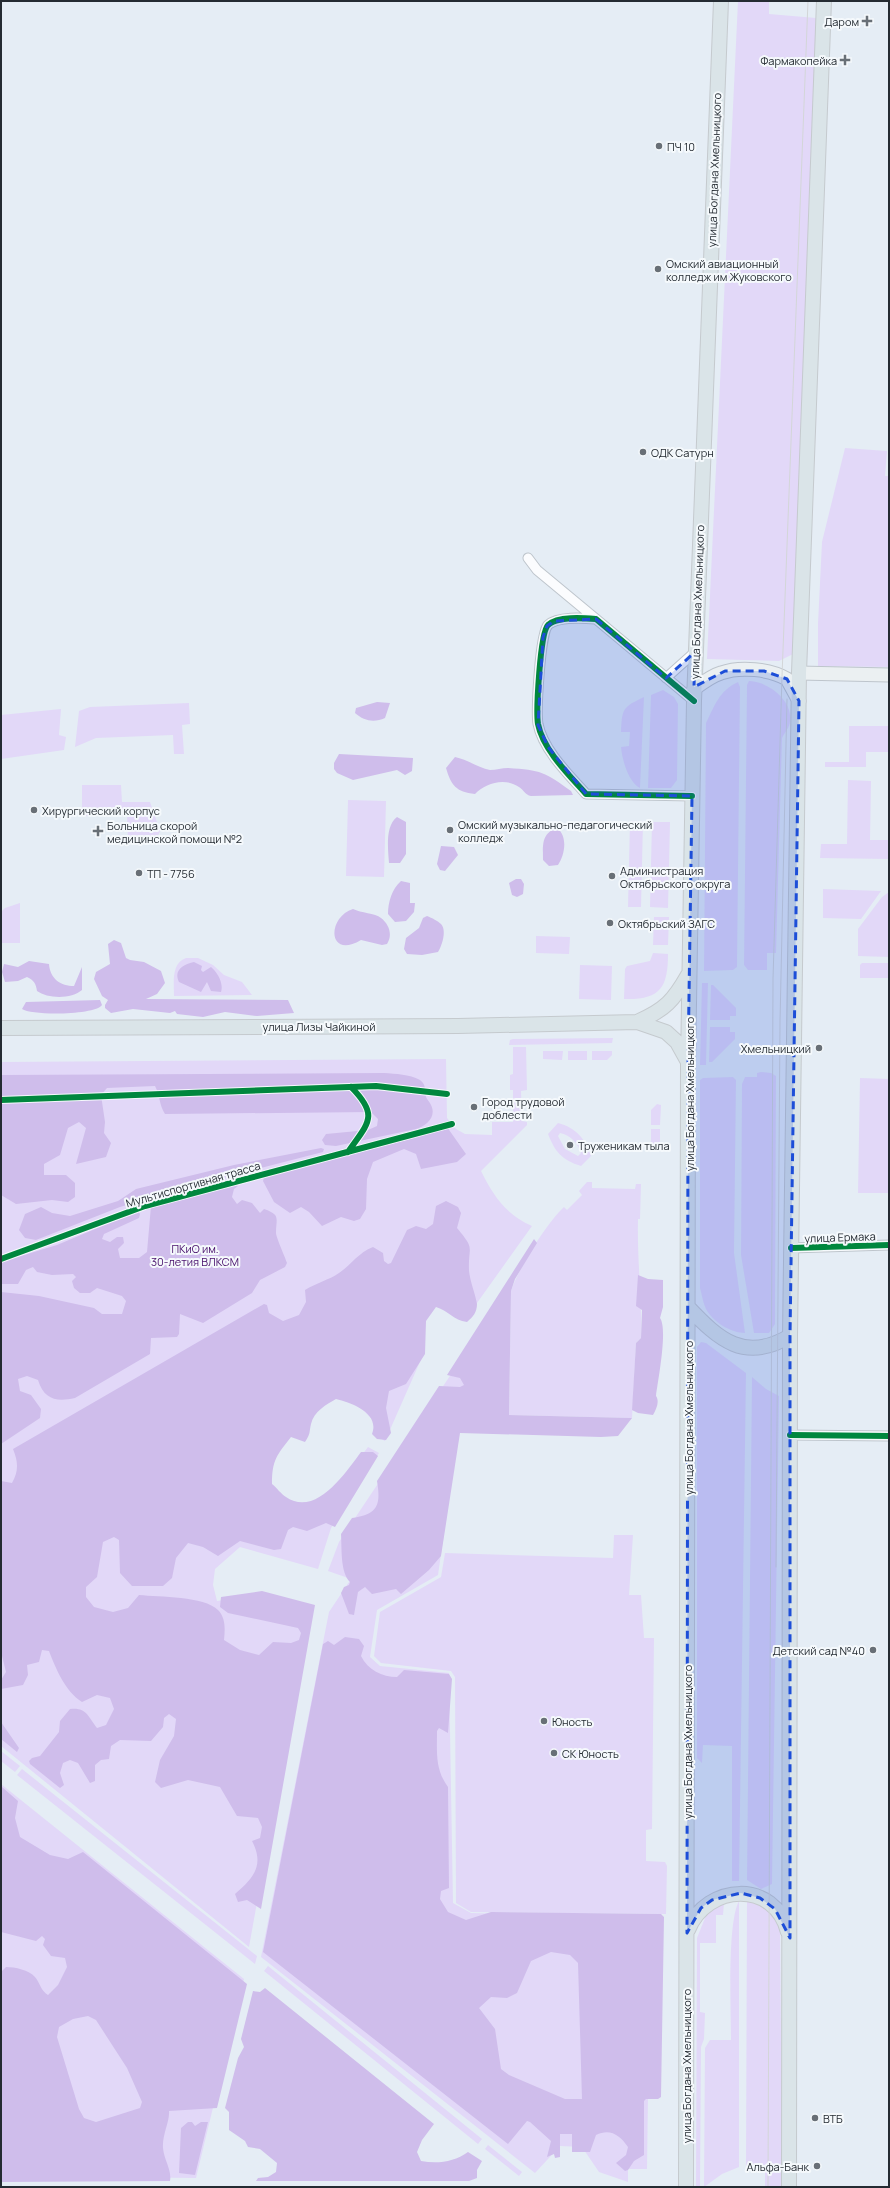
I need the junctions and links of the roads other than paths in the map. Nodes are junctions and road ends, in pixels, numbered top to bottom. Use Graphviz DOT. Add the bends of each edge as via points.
graph roads {
  1 [pos="721,1"];
  2 [pos="824,1"];
  3 [pos="528,558"];
  4 [pos="596,619"];
  5 [pos="695,652"];
  6 [pos="799,673"];
  7 [pos="889,675"];
  8 [pos="666,678"];
  9 [pos="694,695"];
  10 [pos="799,701"];
  11 [pos="692,796"];
  12 [pos="690,973"];
  13 [pos="637,1022"];
  14 [pos="1,1028"];
  15 [pos="688,1064"];
  16 [pos="889,1245"];
  17 [pos="792,1248"];
  18 [pos="688,1307"];
  19 [pos="790,1336"];
  20 [pos="790,1435"];
  21 [pos="889,1436"];
  22 [pos="687,1933"];
  23 [pos="790,1938"];
  24 [pos="686,2187"];
  25 [pos="789,2187"];
  1 -- 5 [label="main road, улица Богдана Хмельницкого"];
  2 -- 6 [label="main road"];
  3 -- 4 [label="street" via="537,570"];
  4 -- 8 [label="street"];
  4 -- 11 [label="street" via="554,621 547,626 543,637 538,725 548,747 561,767 586,794"];
  5 -- 8 [label="street"];
  5 -- 9 [label="main road, улица Богдана Хмельницкого"];
  6 -- 7 [label="main road"];
  6 -- 10 [label="main road"];
  8 -- 9 [label="street"];
  9 -- 10 [label="main road" via="720,673 736,670 764,671 787,679"];
  9 -- 11 [label="main road, улица Богдана Хмельницкого"];
  10 -- 17 [label="main road"];
  11 -- 12 [label="main road, улица Богдана Хмельницкого"];
  12 -- 13 [label="main road" via="670,1003"];
  12 -- 15 [label="main road, улица Богдана Хмельницкого"];
  13 -- 14 [label="main road, улица Лизы Чайкиной" via="458,1026"];
  13 -- 15 [label="main road" via="661,1029 672,1037 682,1048"];
  15 -- 18 [label="main road, улица Богдана Хмельницкого"];
  16 -- 17 [label="street, улица Ермака"];
  17 -- 19 [label="main road"];
  18 -- 19 [label="main road" via="712,1332 732,1345 759,1348 777,1344"];
  18 -- 22 [label="main road, улица Богдана Хмельницкого"];
  19 -- 20 [label="main road"];
  20 -- 21 [label="street"];
  20 -- 23 [label="main road"];
  22 -- 23 [label="main road" via="697,1914 712,1900 726,1895 741,1894 760,1898 775,1908 787,1927"];
  22 -- 24 [label="main road, улица Богдана Хмельницкого"];
  23 -- 25 [label="main road"];
}
